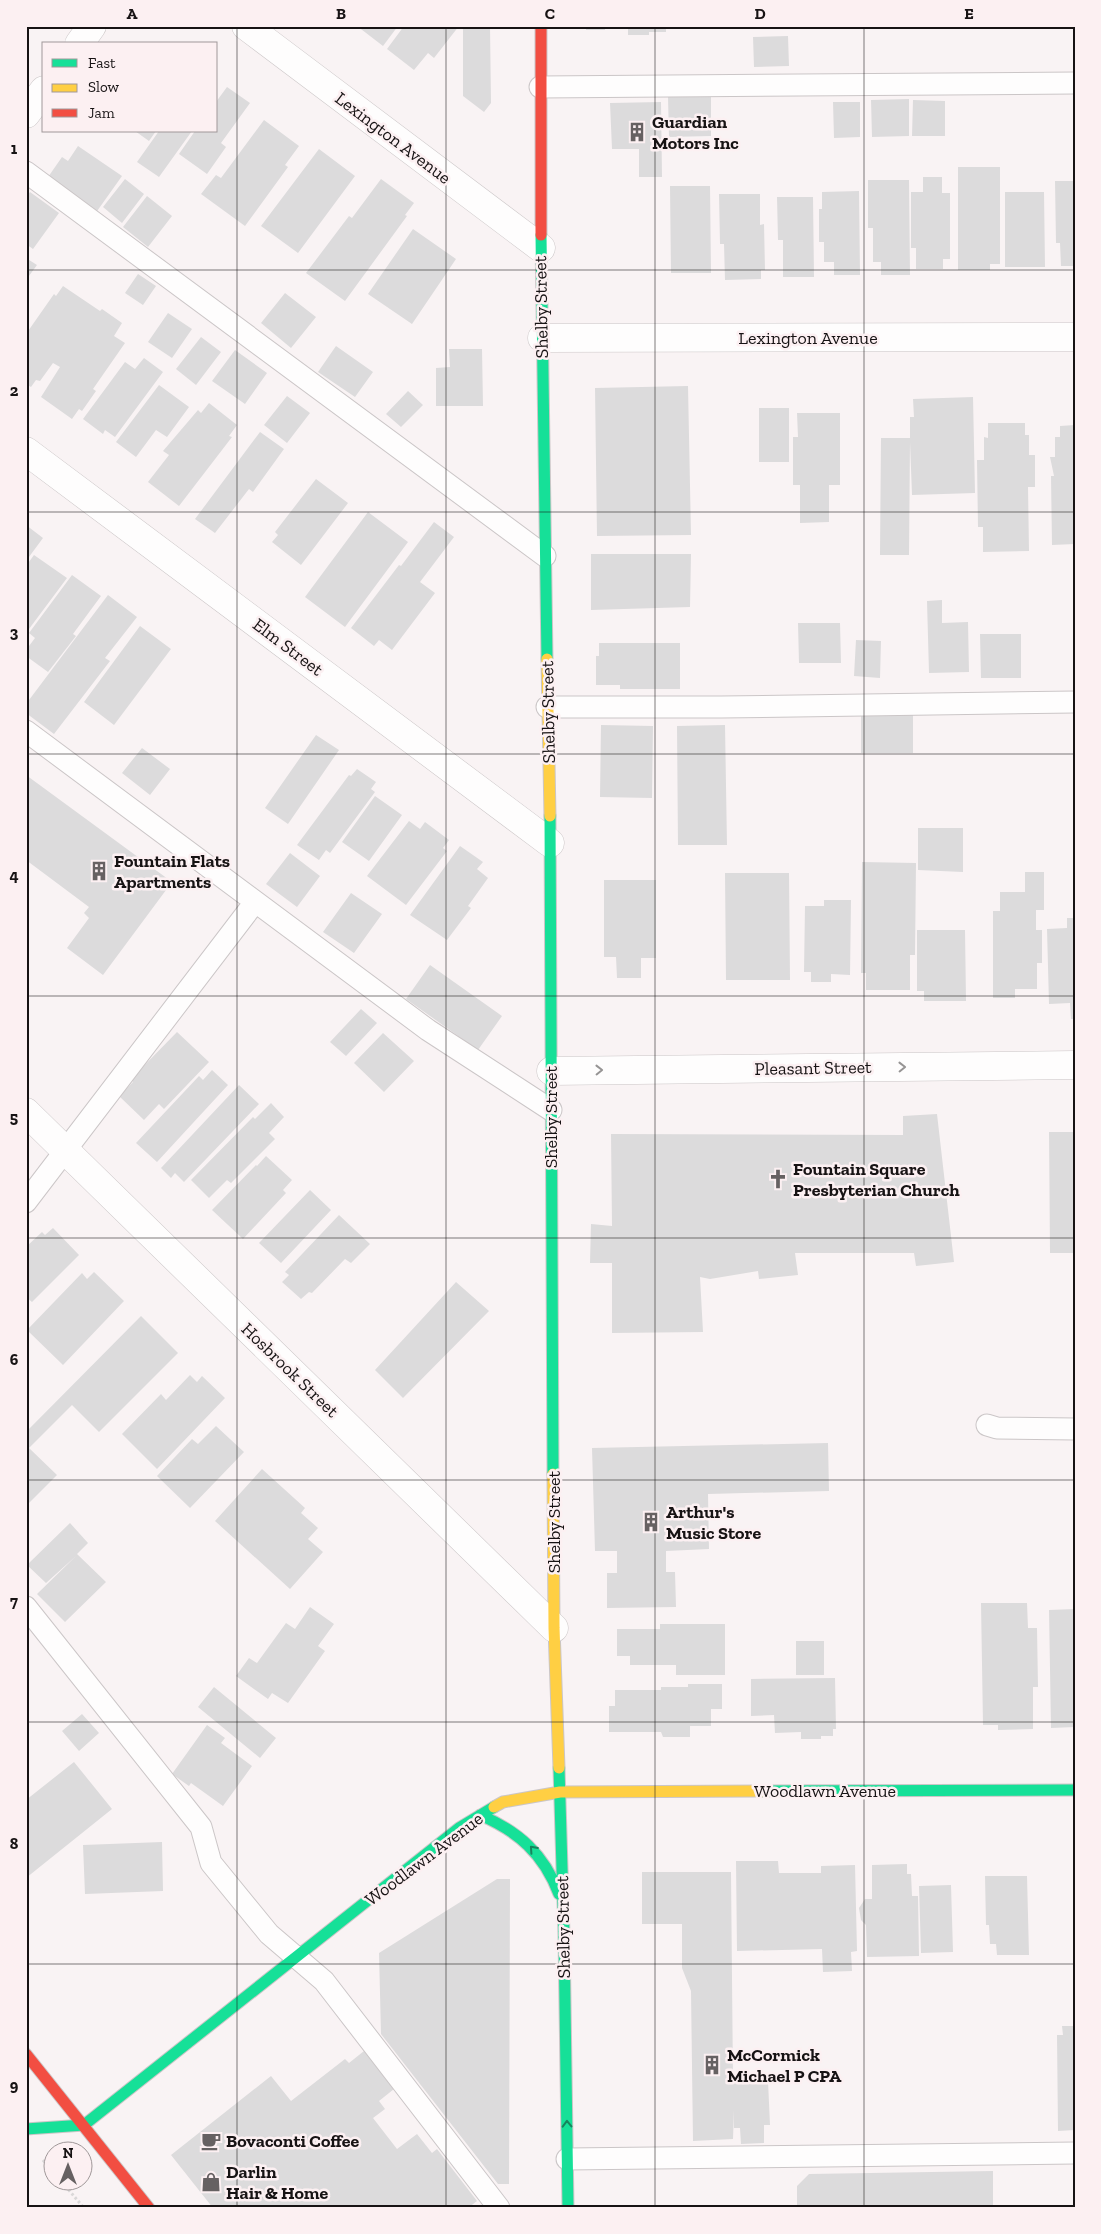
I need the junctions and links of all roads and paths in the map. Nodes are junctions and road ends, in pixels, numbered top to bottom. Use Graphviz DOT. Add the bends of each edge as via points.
graph roads {
  1 [pos="92,26"];
  2 [pos="246,26"];
  3 [pos="540,26"];
  4 [pos="80,42"];
  5 [pos="1075,83"];
  6 [pos="540,88"];
  7 [pos="42,93"];
  8 [pos="26,114"];
  9 [pos="26,172"];
  10 [pos="541,248"];
  11 [pos="1075,337"];
  12 [pos="542,338"];
  13 [pos="26,451"];
  14 [pos="545,556"];
  15 [pos="1075,702"];
  16 [pos="548,707"];
  17 [pos="26,731"];
  18 [pos="550,843"];
  19 [pos="255,902"];
  20 [pos="1075,1065"];
  21 [pos="551,1071"];
  22 [pos="551,1110"];
  23 [pos="26,1112"];
  24 [pos="65,1150"];
  25 [pos="26,1202"];
  26 [pos="987,1425"];
  27 [pos="1075,1429"];
  28 [pos="26,1607"];
  29 [pos="554,1628"];
  30 [pos="1075,1790"];
  31 [pos="560,1792"];
  32 [pos="480,1815"];
  33 [pos="563,1908"];
  34 [pos="296,1957"];
  35 [pos="26,2054"];
  36 [pos="84,2125"];
  37 [pos="26,2129"];
  38 [pos="1075,2153"];
  39 [pos="568,2159"];
  40 [pos="70,2192"];
  41 [pos="84,2208"];
  42 [pos="150,2208"];
  43 [pos="498,2208"];
  44 [pos="568,2208"];
  1 -- 4 [label="street"];
  2 -- 10 [label="street, Lexington Avenue"];
  3 -- 6 [label="main road, Shelby Street"];
  5 -- 6 [label="lane"];
  6 -- 10 [label="main road, Shelby Street"];
  7 -- 8 [label="street"];
  9 -- 14 [label="lane"];
  10 -- 12 [label="main road, Shelby Street"];
  11 -- 12 [label="street, Lexington Avenue"];
  12 -- 14 [label="main road, Shelby Street"];
  13 -- 18 [label="street, Elm Street"];
  14 -- 16 [label="main road, Shelby Street"];
  15 -- 16 [label="lane"];
  16 -- 18 [label="main road, Shelby Street"];
  17 -- 19 [label="lane"];
  18 -- 21 [label="main road, Shelby Street"];
  19 -- 22 [label="lane" via="428,1030"];
  19 -- 24 [label="lane"];
  21 -- 20 [label="street, Pleasant Street, one-way"];
  21 -- 22 [label="main road, Shelby Street"];
  22 -- 29 [label="main road, Shelby Street"];
  23 -- 24 [label="street, Hosbrook Street"];
  24 -- 25 [label="lane"];
  24 -- 29 [label="street, Hosbrook Street"];
  26 -- 27 [label="lane" via="997,1428"];
  28 -- 34 [label="lane" via="201,1827 211,1864 269,1934"];
  29 -- 31 [label="main road, Shelby Street"];
  30 -- 31 [label="main road, Woodlawn Avenue"];
  31 -- 32 [label="main road, Woodlawn Avenue" via="504,1802"];
  31 -- 33 [label="main road, Shelby Street"];
  33 -- 32 [label="main road, one-way" via="555,1880 538,1853 500,1822"];
  32 -- 34 [label="main road, Woodlawn Avenue" via="459,1828"];
  39 -- 33 [label="main road, Shelby Street, one-way"];
  34 -- 36 [label="main road, Woodlawn Avenue"];
  34 -- 43 [label="lane" via="324,1981"];
  35 -- 36 [label="main road"];
  36 -- 37 [label="main road"];
  36 -- 42 [label="main road"];
  38 -- 39 [label="lane"];
  39 -- 44 [label="main road, Shelby Street"];
  40 -- 41 [label="path"];
}
